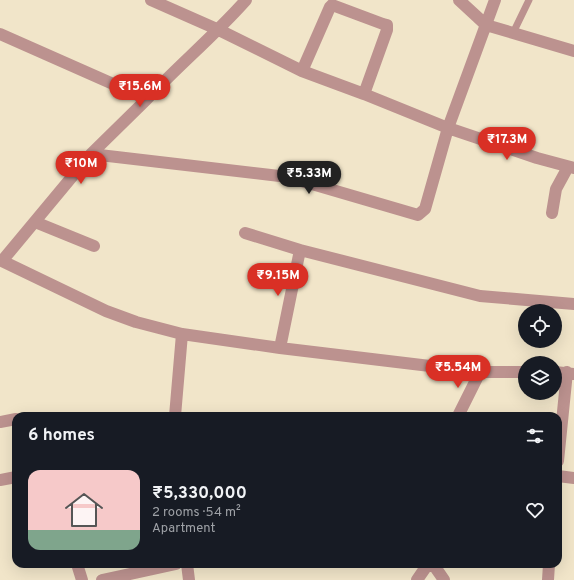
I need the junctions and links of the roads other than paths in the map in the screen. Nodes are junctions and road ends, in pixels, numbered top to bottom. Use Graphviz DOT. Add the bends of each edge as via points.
graph roads {
  1 [pos="151,0"];
  2 [pos="246,0"];
  3 [pos="459,0"];
  4 [pos="495,0"];
  5 [pos="529,0"];
  6 [pos="486,25"];
  7 [pos="219,30"];
  8 [pos="513,33"];
  9 [pos="0,34"];
  10 [pos="574,51"];
  11 [pos="302,71"];
  12 [pos="364,94"];
  13 [pos="147,99"];
  14 [pos="448,128"];
  15 [pos="91,154"];
  16 [pos="571,168"];
  17 [pos="552,213"];
  18 [pos="34,222"];
  19 [pos="245,233"];
  20 [pos="94,246"];
  21 [pos="300,250"];
  22 [pos="1,261"];
  23 [pos="574,304"];
  24 [pos="182,334"];
  25 [pos="280,348"];
  26 [pos="480,372"];
  27 [pos="518,372"];
  28 [pos="565,372"];
  29 [pos="175,412"];
  30 [pos="460,412"];
  31 [pos="562,412"];
  32 [pos="12,420"];
  33 [pos="0,422"];
  34 [pos="562,476"];
  35 [pos="12,477"];
  36 [pos="574,478"];
  37 [pos="0,480"];
  38 [pos="78,568"];
  39 [pos="158,568"];
  40 [pos="188,568"];
  41 [pos="425,568"];
  42 [pos="436,568"];
  43 [pos="548,568"];
  44 [pos="82,580"];
  45 [pos="102,580"];
  46 [pos="189,580"];
  47 [pos="417,580"];
  48 [pos="444,580"];
  49 [pos="548,580"];
  1 -- 7 [label="street"];
  2 -- 7 [label="street"];
  3 -- 6 [label="street"];
  4 -- 6 [label="street"];
  5 -- 8 [label="lane"];
  6 -- 8 [label="street"];
  6 -- 14 [label="street"];
  7 -- 11 [label="street"];
  7 -- 13 [label="street"];
  8 -- 10 [label="street"];
  9 -- 13 [label="street"];
  11 -- 12 [label="street"];
  11 -- 12 [label="street" via="330,6 387,25"];
  12 -- 14 [label="street"];
  13 -- 15 [label="street"];
  14 -- 15 [label="street" via="425,209 418,215 288,177"];
  14 -- 16 [label="street"];
  15 -- 18 [label="street"];
  16 -- 17 [label="street" via="556,190"];
  18 -- 20 [label="street"];
  18 -- 22 [label="street"];
  19 -- 21 [label="street"];
  21 -- 23 [label="street" via="480,296"];
  21 -- 25 [label="street"];
  22 -- 24 [label="street" via="106,310 136,322"];
  24 -- 25 [label="street"];
  24 -- 29 [label="street"];
  25 -- 26 [label="street"];
  26 -- 27 [label="street"];
  26 -- 30 [label="street"];
  28 -- 31 [label="street"];
  32 -- 33 [label="street"];
  34 -- 36 [label="street"];
  35 -- 37 [label="street"];
  38 -- 44 [label="street"];
  39 -- 45 [label="street"];
  40 -- 46 [label="street"];
  41 -- 47 [label="street"];
  42 -- 48 [label="street"];
  43 -- 49 [label="street"];
}
